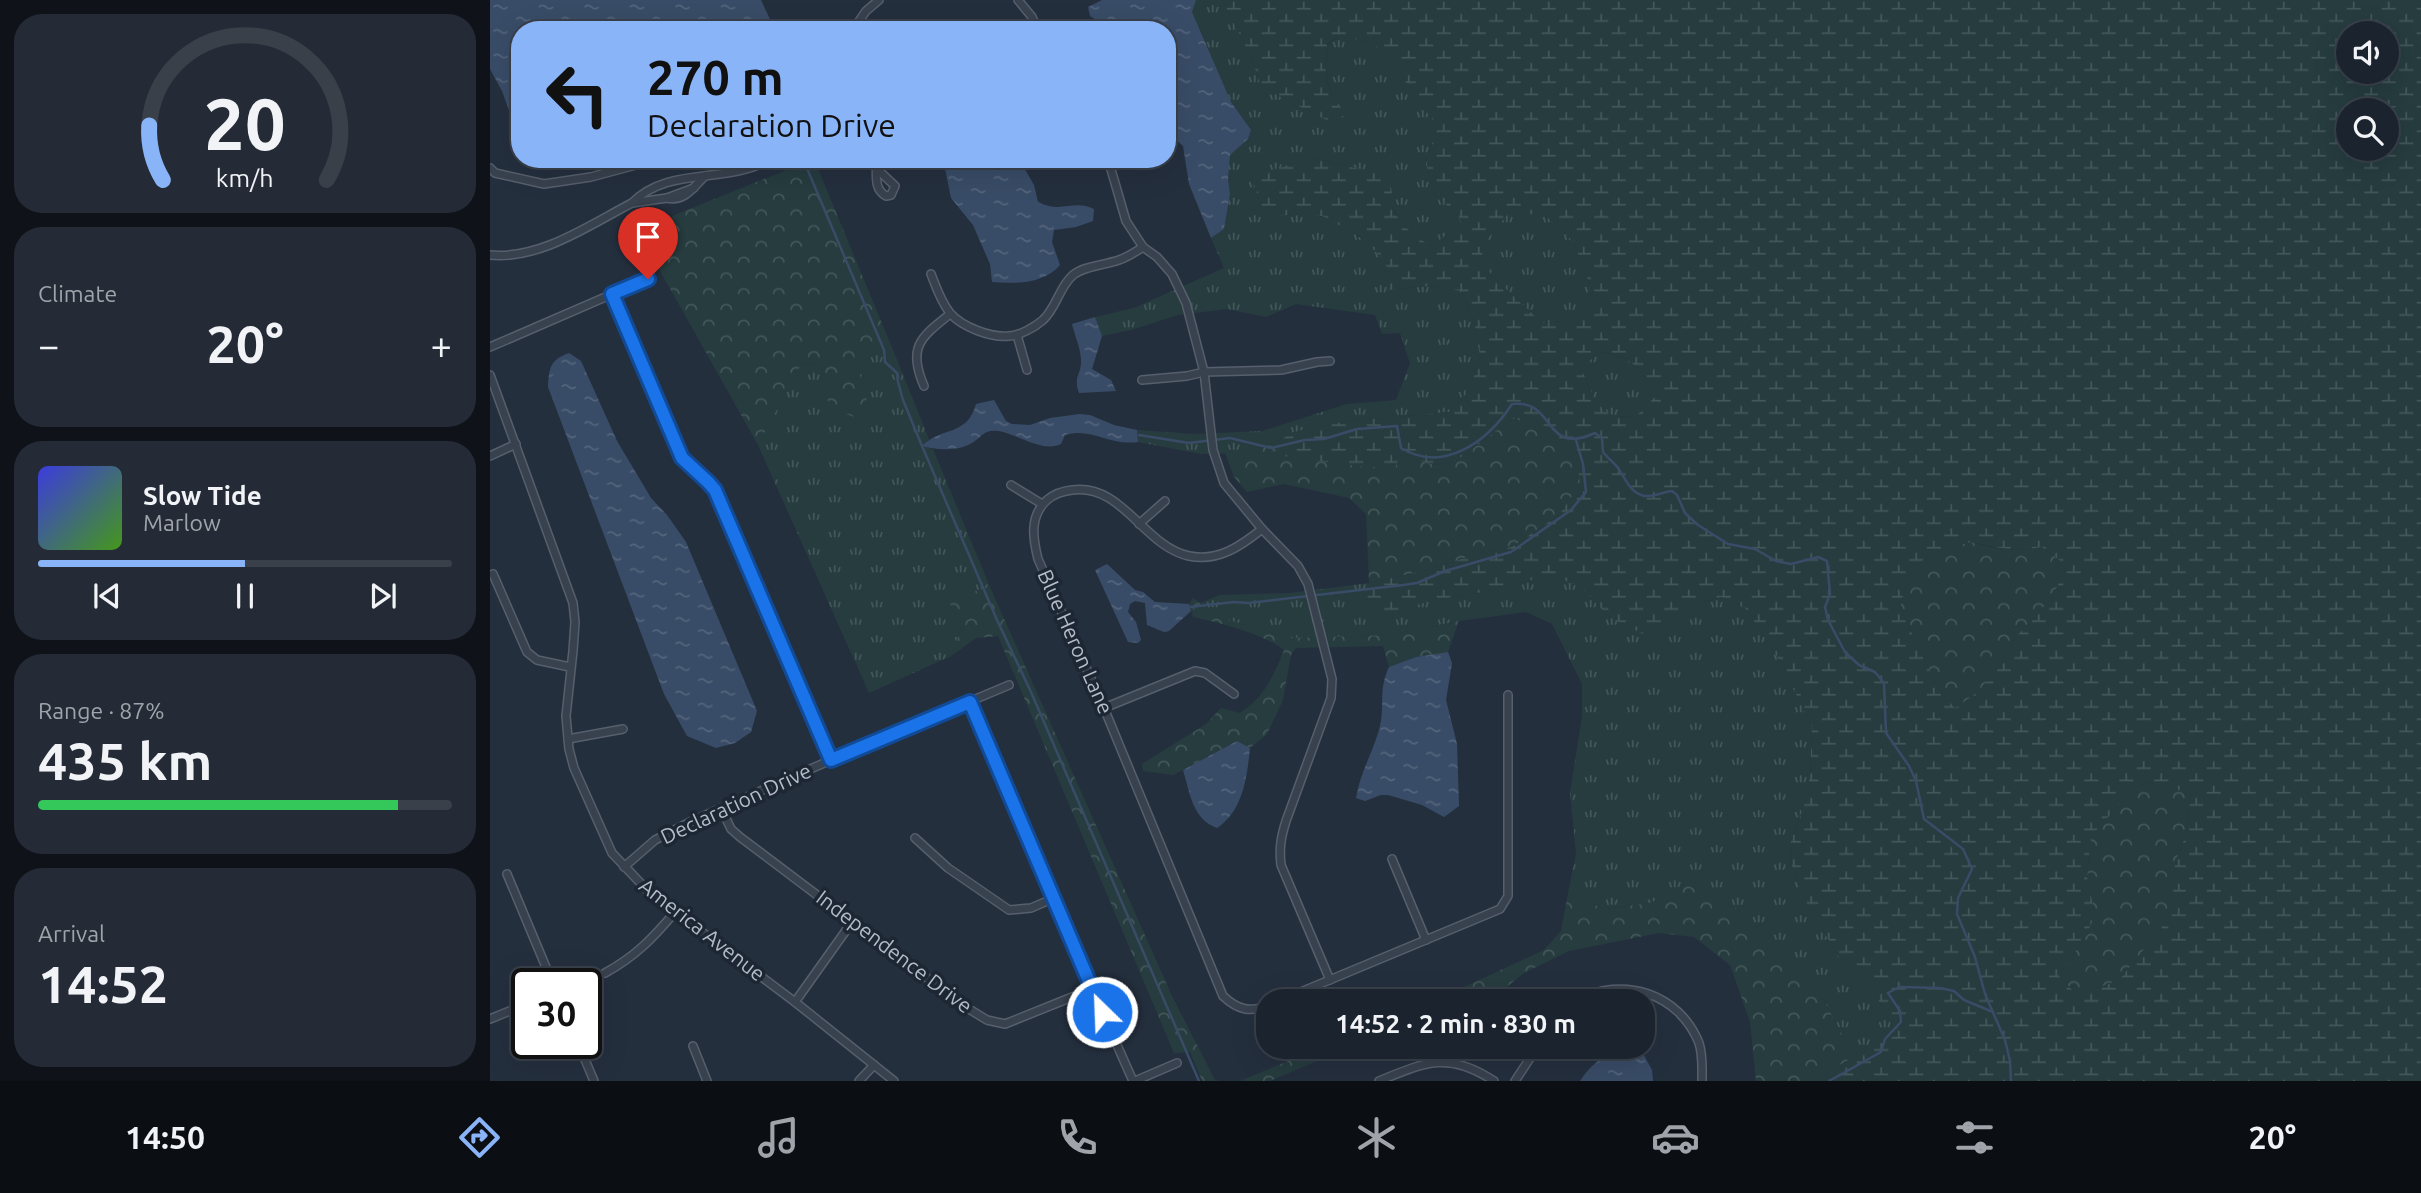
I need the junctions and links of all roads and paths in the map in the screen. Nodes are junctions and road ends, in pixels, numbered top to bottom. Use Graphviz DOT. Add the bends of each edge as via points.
graph roads {
  1 [pos="879,0"];
  2 [pos="1018,0"];
  3 [pos="859,21"];
  4 [pos="1034,21"];
  5 [pos="490,168"];
  6 [pos="624,168"];
  7 [pos="752,168"];
  8 [pos="1111,168"];
  9 [pos="706,175"];
  10 [pos="632,203"];
  11 [pos="1143,247"];
  12 [pos="490,254"];
  13 [pos="930,274"];
  14 [pos="648,279"];
  15 [pos="612,294"];
  16 [pos="950,314"];
  17 [pos="1017,335"];
  18 [pos="490,347"];
  19 [pos="1330,361"];
  20 [pos="1027,370"];
  21 [pos="1204,372"];
  22 [pos="490,374"];
  23 [pos="1142,380"];
  24 [pos="924,386"];
  25 [pos="516,444"];
  26 [pos="490,456"];
  27 [pos="1011,485"];
  28 [pos="1165,501"];
  29 [pos="1042,504"];
  30 [pos="1139,524"];
  31 [pos="1262,529"];
  32 [pos="493,574"];
  33 [pos="570,667"];
  34 [pos="1009,685"];
  35 [pos="1234,694"];
  36 [pos="1507,695"];
  37 [pos="970,702"];
  38 [pos="1104,708"];
  39 [pos="623,729"];
  40 [pos="568,738"];
  41 [pos="831,760"];
  42 [pos="721,808"];
  43 [pos="915,838"];
  44 [pos="1392,859"];
  45 [pos="624,867"];
  46 [pos="507,874"];
  47 [pos="1052,899"];
  48 [pos="675,912"];
  49 [pos="852,922"];
  50 [pos="1426,940"];
  51 [pos="546,968"];
  52 [pos="606,973"];
  53 [pos="1330,980"];
  54 [pos="1092,989"];
  55 [pos="1308,989"];
  56 [pos="1655,996"];
  57 [pos="795,1002"];
  58 [pos="511,1010"];
  59 [pos="1256,1010"];
  60 [pos="490,1019"];
  61 [pos="693,1046"];
  62 [pos="585,1059"];
  63 [pos="1529,1059"];
  64 [pos="1177,1063"];
  65 [pos="874,1066"];
  66 [pos="594,1081"];
  67 [pos="707,1081"];
  68 [pos="859,1081"];
  69 [pos="894,1081"];
  70 [pos="1134,1081"];
  71 [pos="1379,1081"];
  72 [pos="1494,1081"];
  73 [pos="1515,1081"];
  74 [pos="1702,1081"];
  1 -- 3 [label="street"];
  2 -- 4 [label="street"];
  5 -- 6 [label="street" via="544,184"];
  7 -- 9 [label="street"];
  8 -- 11 [label="street" via="1126,221"];
  9 -- 10 [label="street" via="674,180 640,194"];
  9 -- 10 [label="street" via="694,188"];
  10 -- 12 [label="street" via="528,252"];
  11 -- 17 [label="street" via="1072,276 1045,318"];
  11 -- 21 [label="street" via="1180,286"];
  13 -- 16 [label="street"];
  14 -- 15 [label="street"];
  15 -- 18 [label="street"];
  15 -- 41 [label="street" via="682,458 715,490"];
  16 -- 17 [label="street" via="996,336"];
  16 -- 24 [label="street" via="918,345 918,373"];
  17 -- 20 [label="street"];
  19 -- 21 [label="street" via="1281,370"];
  21 -- 23 [label="street"];
  21 -- 31 [label="street" via="1213,450 1224,483"];
  22 -- 25 [label="street, America Avenue"];
  25 -- 26 [label="street"];
  25 -- 33 [label="street, America Avenue" via="573,603"];
  27 -- 29 [label="street"];
  28 -- 30 [label="street"];
  29 -- 30 [label="street" via="1053,495 1086,489 1103,494"];
  29 -- 38 [label="street, Blue Heron Lane" via="1034,527 1038,559"];
  30 -- 31 [label="street" via="1170,548 1189,556 1210,557"];
  31 -- 53 [label="street" via="1298,566 1308,584 1332,679 1331,698 1279,841 1281,865"];
  32 -- 33 [label="street" via="527,652 537,660"];
  33 -- 40 [label="street, America Avenue"];
  34 -- 37 [label="street, Declaration Drive"];
  35 -- 38 [label="street" via="1195,671"];
  36 -- 50 [label="street" via="1508,896 1500,909"];
  37 -- 41 [label="street, Declaration Drive"];
  37 -- 47 [label="street"];
  38 -- 59 [label="street, Blue Heron Lane" via="1223,996 1237,1007"];
  39 -- 40 [label="street"];
  40 -- 45 [label="street, America Avenue" via="574,768 606,842"];
  41 -- 42 [label="street, Declaration Drive"];
  42 -- 45 [label="street, Declaration Drive" via="655,840"];
  42 -- 49 [label="street, Independence Drive" via="731,829"];
  43 -- 47 [label="street" via="948,868 1009,910 1031,908"];
  44 -- 50 [label="street"];
  45 -- 48 [label="street, America Avenue"];
  46 -- 51 [label="street"];
  47 -- 54 [label="street"];
  48 -- 52 [label="street" via="643,949"];
  48 -- 57 [label="street, America Avenue"];
  49 -- 54 [label="street, Independence Drive" via="987,1020 1005,1024"];
  49 -- 57 [label="street"];
  50 -- 53 [label="street"];
  53 -- 55 [label="street"];
  54 -- 70 [label="street"];
  56 -- 74 [label="street" via="1689,1025 1700,1045"];
  57 -- 65 [label="street, America Avenue"];
  58 -- 60 [label="street"];
  61 -- 67 [label="street"];
  62 -- 66 [label="street"];
  63 -- 73 [label="street"];
  64 -- 70 [label="street"];
  65 -- 68 [label="street"];
  65 -- 69 [label="street, America Avenue"];
  71 -- 72 [label="street" via="1439,1061 1471,1068"];
}
